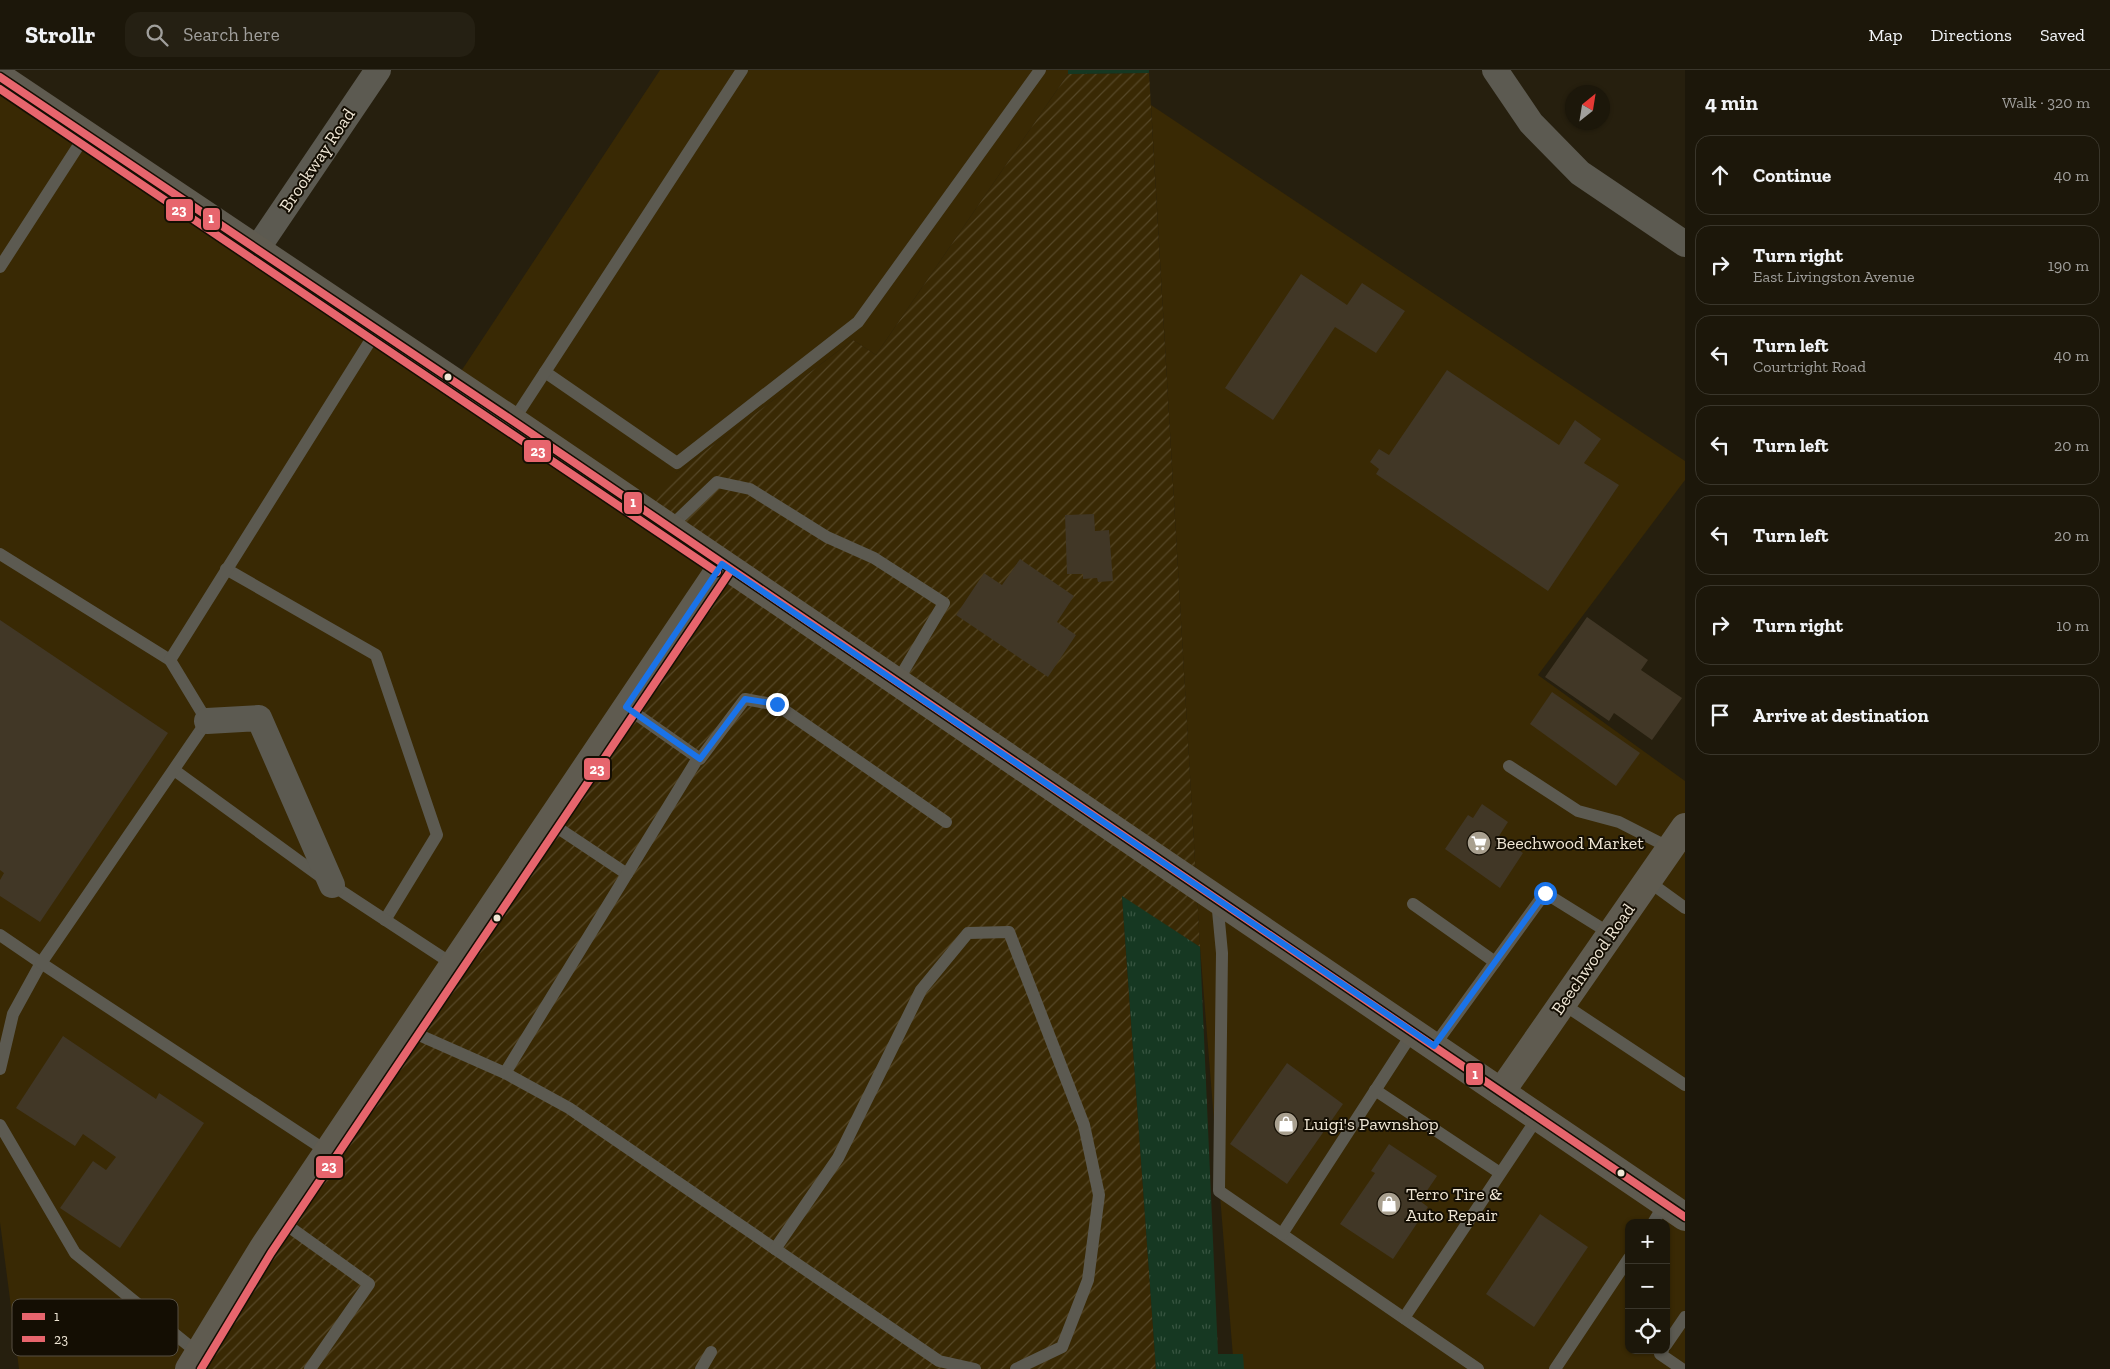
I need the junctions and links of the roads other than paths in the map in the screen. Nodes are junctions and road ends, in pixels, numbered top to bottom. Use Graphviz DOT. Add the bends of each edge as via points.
graph roads {
  1 [pos="378,70"];
  2 [pos="742,70"];
  3 [pos="1040,70"];
  4 [pos="1495,70"];
  5 [pos="0,77"];
  6 [pos="86,134"];
  7 [pos="1685,244"];
  8 [pos="257,249"];
  9 [pos="0,267"];
  10 [pos="377,330"];
  11 [pos="545,372"];
  12 [pos="513,421"];
  13 [pos="669,528"];
  14 [pos="0,554"];
  15 [pos="722,564"];
  16 [pos="226,569"];
  17 [pos="170,660"];
  18 [pos="897,682"];
  19 [pos="626,707"];
  20 [pos="207,721"];
  21 [pos="698,758"];
  22 [pos="1509,766"];
  23 [pos="174,770"];
  24 [pos="549,822"];
  25 [pos="946,822"];
  26 [pos="1678,837"];
  27 [pos="627,874"];
  28 [pos="1648,881"];
  29 [pos="332,885"];
  30 [pos="1216,899"];
  31 [pos="1413,904"];
  32 [pos="1685,908"];
  33 [pos="385,920"];
  34 [pos="1611,934"];
  35 [pos="0,935"];
  36 [pos="1495,962"];
  37 [pos="42,963"];
  38 [pos="454,965"];
  39 [pos="1562,1004"];
  40 [pos="410,1031"];
  41 [pos="1423,1039"];
  42 [pos="0,1069"];
  43 [pos="505,1074"];
  44 [pos="1685,1086"];
  45 [pos="1375,1090"];
  46 [pos="1501,1092"];
  47 [pos="1538,1117"];
  48 [pos="0,1125"];
  49 [pos="328,1152"];
  50 [pos="1500,1173"];
  51 [pos="1668,1214"];
  52 [pos="281,1221"];
  53 [pos="1282,1234"];
  54 [pos="775,1249"];
  55 [pos="1625,1264"];
  56 [pos="125,1299"];
  57 [pos="1685,1317"];
  58 [pos="1404,1318"];
  59 [pos="1670,1339"];
  60 [pos="178,1347"];
  61 [pos="711,1352"];
  62 [pos="1660,1354"];
  63 [pos="193,1361"];
  64 [pos="310,1369"];
  65 [pos="701,1369"];
  66 [pos="974,1369"];
  67 [pos="1016,1369"];
  68 [pos="1478,1369"];
  69 [pos="1555,1369"];
  70 [pos="1682,1369"];
  1 -- 8 [label="street, Brookway Road"];
  2 -- 11 [label="lane"];
  3 -- 11 [label="lane" via="858,322 677,463"];
  4 -- 7 [label="street" via="1531,123 1580,173"];
  5 -- 6 [label="main road"];
  6 -- 8 [label="main road"];
  6 -- 9 [label="lane"];
  8 -- 10 [label="main road"];
  10 -- 12 [label="main road"];
  10 -- 16 [label="lane"];
  11 -- 12 [label="lane"];
  12 -- 13 [label="main road"];
  13 -- 15 [label="main road"];
  13 -- 18 [label="lane" via="716,482 750,489 827,537 874,558 944,603"];
  14 -- 17 [label="lane"];
  15 -- 18 [label="main road"];
  15 -- 19 [label="main road"];
  16 -- 17 [label="lane"];
  16 -- 33 [label="lane" via="376,655 437,835"];
  17 -- 20 [label="lane"];
  18 -- 30 [label="main road"];
  19 -- 21 [label="lane"];
  19 -- 24 [label="main road"];
  20 -- 23 [label="lane"];
  20 -- 29 [label="street" via="259,718"];
  21 -- 25 [label="lane" via="745,699 777,704"];
  21 -- 27 [label="lane"];
  22 -- 26 [label="lane" via="1578,811"];
  23 -- 29 [label="lane"];
  23 -- 37 [label="lane"];
  24 -- 27 [label="lane"];
  24 -- 38 [label="main road"];
  26 -- 28 [label="main road, Beechwood Road"];
  27 -- 43 [label="lane"];
  28 -- 32 [label="lane"];
  28 -- 34 [label="main road, Beechwood Road"];
  29 -- 33 [label="lane"];
  30 -- 41 [label="main road"];
  30 -- 53 [label="lane" via="1222,953 1219,1190"];
  31 -- 36 [label="lane"];
  33 -- 38 [label="lane"];
  34 -- 36 [label="lane" via="1545,893"];
  34 -- 39 [label="main road, Beechwood Road"];
  35 -- 37 [label="lane"];
  36 -- 41 [label="lane"];
  37 -- 42 [label="lane" via="13,1014"];
  37 -- 49 [label="lane"];
  38 -- 40 [label="main road"];
  39 -- 44 [label="lane"];
  39 -- 46 [label="main road, Beechwood Road"];
  40 -- 43 [label="lane"];
  40 -- 49 [label="main road"];
  41 -- 45 [label="lane"];
  41 -- 46 [label="main road"];
  43 -- 54 [label="lane" via="569,1108"];
  45 -- 50 [label="lane"];
  45 -- 53 [label="lane"];
  46 -- 47 [label="main road"];
  47 -- 50 [label="lane"];
  47 -- 51 [label="main road"];
  48 -- 56 [label="lane" via="75,1253"];
  49 -- 52 [label="main road"];
  50 -- 58 [label="lane"];
  52 -- 63 [label="main road"];
  52 -- 64 [label="lane" via="369,1284"];
  53 -- 58 [label="lane"];
  54 -- 66 [label="lane" via="939,1361"];
  54 -- 67 [label="lane" via="838,1158 921,990 968,933 1009,932 1084,1125 1099,1195 1088,1280 1062,1347"];
  55 -- 69 [label="lane"];
  57 -- 59 [label="lane"];
  58 -- 68 [label="lane"];
  60 -- 63 [label="lane"];
  61 -- 65 [label="lane"];
  62 -- 70 [label="lane"];
}
